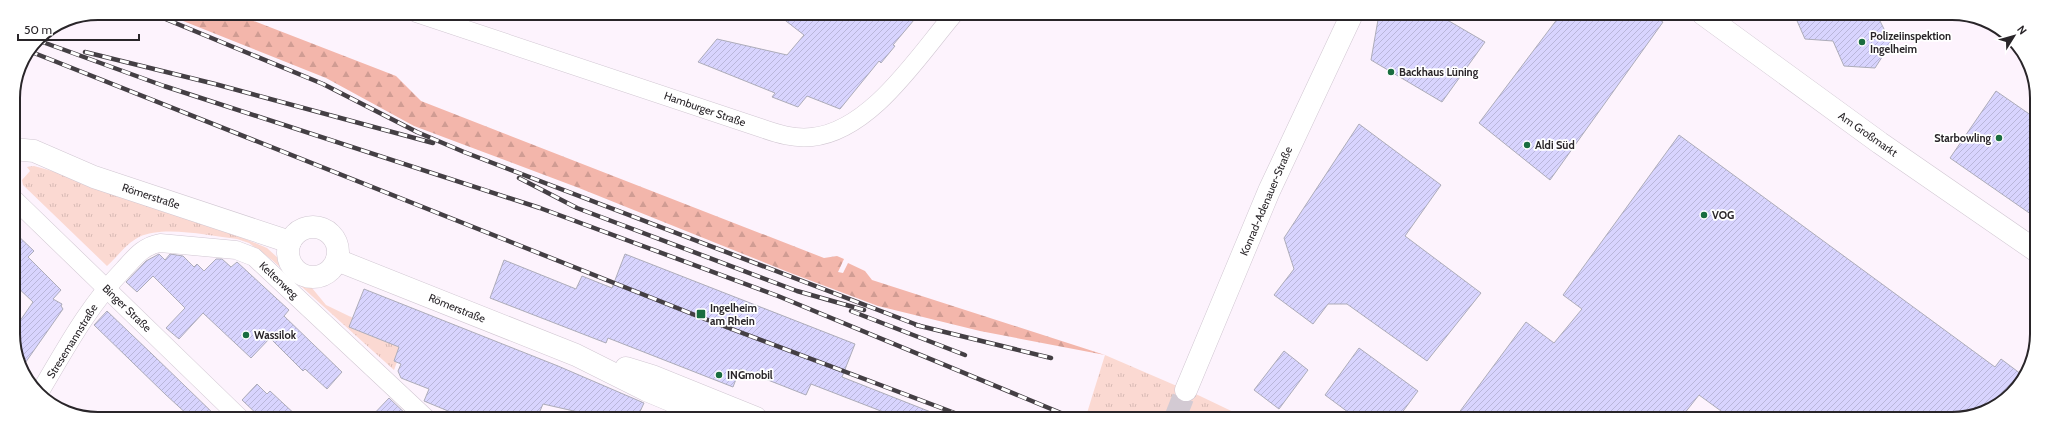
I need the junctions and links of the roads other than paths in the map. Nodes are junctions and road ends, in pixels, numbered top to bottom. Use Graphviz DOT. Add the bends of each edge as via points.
graph roads {
  1 [pos="437,20"];
  2 [pos="949,20"];
  3 [pos="1349,20"];
  4 [pos="1711,20"];
  5 [pos="20,150"];
  6 [pos="20,205"];
  7 [pos="290,242"];
  8 [pos="2030,247"];
  9 [pos="337,260"];
  10 [pos="106,288"];
  11 [pos="576,355"];
  12 [pos="42,388"];
  13 [pos="1186,390"];
  14 [pos="676,411"];
  15 [pos="234,412"];
  16 [pos="420,412"];
  17 [pos="741,412"];
  1 -- 2 [label="street, Hamburger Straße" via="761,128 797,137 829,134 843,129 863,116 880,101"];
  3 -- 13 [label="main road, Konrad-Adenauer-Straße" via="1269,191"];
  4 -- 8 [label="main road, Am Großmarkt" via="1868,134"];
  5 -- 7 [label="main road, Römerstraße" via="34,151 94,177"];
  6 -- 10 [label="street, Binger Straße"];
  7 -- 9 [label="main road" via="300,231 307,228 321,229 334,238 338,252"];
  7 -- 9 [label="main road" via="288,258 297,272 304,276 320,277 331,270"];
  9 -- 11 [label="main road, Römerstraße"];
  10 -- 12 [label="street, Stresemannstraße"];
  10 -- 15 [label="street, Binger Straße"];
  10 -- 16 [label="street, Keltenweg" via="149,245 160,243 246,252"];
  11 -- 14 [label="main road, Römerstraße" via="646,390"];
  11 -- 17 [label="main road, Römerstraße" via="603,360 652,376"];
}
